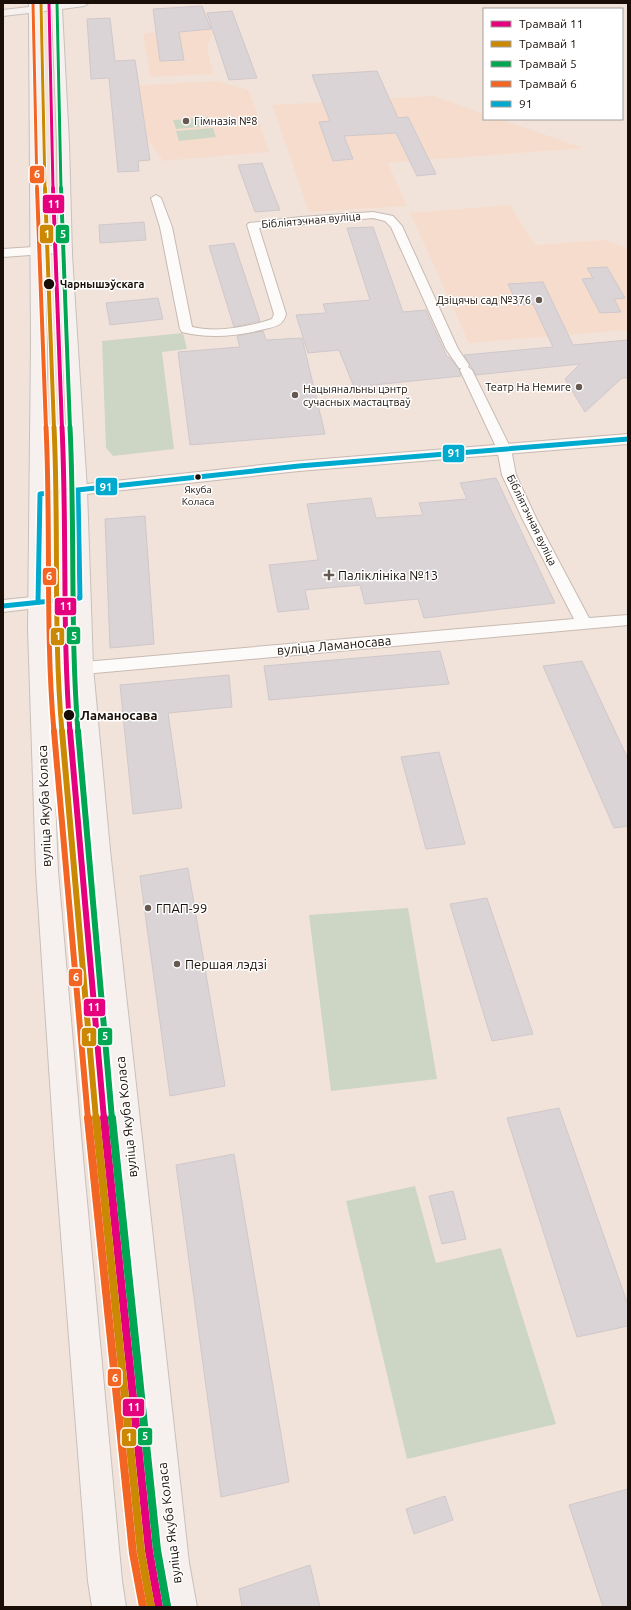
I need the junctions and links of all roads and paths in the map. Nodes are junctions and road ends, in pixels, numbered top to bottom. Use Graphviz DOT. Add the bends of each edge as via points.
graph roads {
  1 [pos="84,3"];
  2 [pos="32,5"];
  3 [pos="56,5"];
  4 [pos="3,6"];
  5 [pos="3,13"];
  6 [pos="156,198"];
  7 [pos="65,249"];
  8 [pos="36,251"];
  9 [pos="3,253"];
  10 [pos="628,439"];
  11 [pos="504,449"];
  12 [pos="78,490"];
  13 [pos="40,494"];
  14 [pos="80,598"];
  15 [pos="38,602"];
  16 [pos="3,606"];
  17 [pos="628,620"];
  18 [pos="584,623"];
  19 [pos="83,667"];
  20 [pos="39,672"];
  21 [pos="109,1607"];
  22 [pos="180,1607"];
  1 -- 3 [label="main road"];
  2 -- 3 [label="main road"];
  2 -- 4 [label="main road"];
  2 -- 5 [label="main road"];
  2 -- 8 [label="main road, вуліца Якуба Коласа" via="36,100"];
  3 -- 7 [label="main road, вуліца Якуба Коласа"];
  6 -- 11 [label="street, Бібліятэчная вуліца" via="166,227 186,329 204,333 265,326 277,321 280,314 253,225 374,215 388,218 396,226 452,349 464,367"];
  7 -- 8 [label="street"];
  7 -- 12 [label="main road, вуліца Якуба Коласа"];
  8 -- 9 [label="street"];
  8 -- 13 [label="main road, вуліца Якуба Коласа"];
  10 -- 11 [label="main road"];
  11 -- 12 [label="main road" via="232,473"];
  11 -- 18 [label="street, Бібліятэчная вуліца" via="509,475"];
  12 -- 13 [label="main road"];
  12 -- 14 [label="main road, вуліца Якуба Коласа"];
  13 -- 15 [label="main road, вуліца Якуба Коласа"];
  14 -- 15 [label="main road"];
  14 -- 19 [label="main road, вуліца Якуба Коласа"];
  15 -- 16 [label="main road"];
  15 -- 20 [label="main road, вуліца Якуба Коласа"];
  17 -- 18 [label="street, вуліца Ламаносава"];
  18 -- 19 [label="street, вуліца Ламаносава"];
  19 -- 20 [label="street, вуліца Ламаносава"];
  19 -- 22 [label="main road, вуліца Якуба Коласа" via="126,1116 172,1555"];
  20 -- 21 [label="main road, вуліца Якуба Коласа" via="47,871 70,1173"];
}
